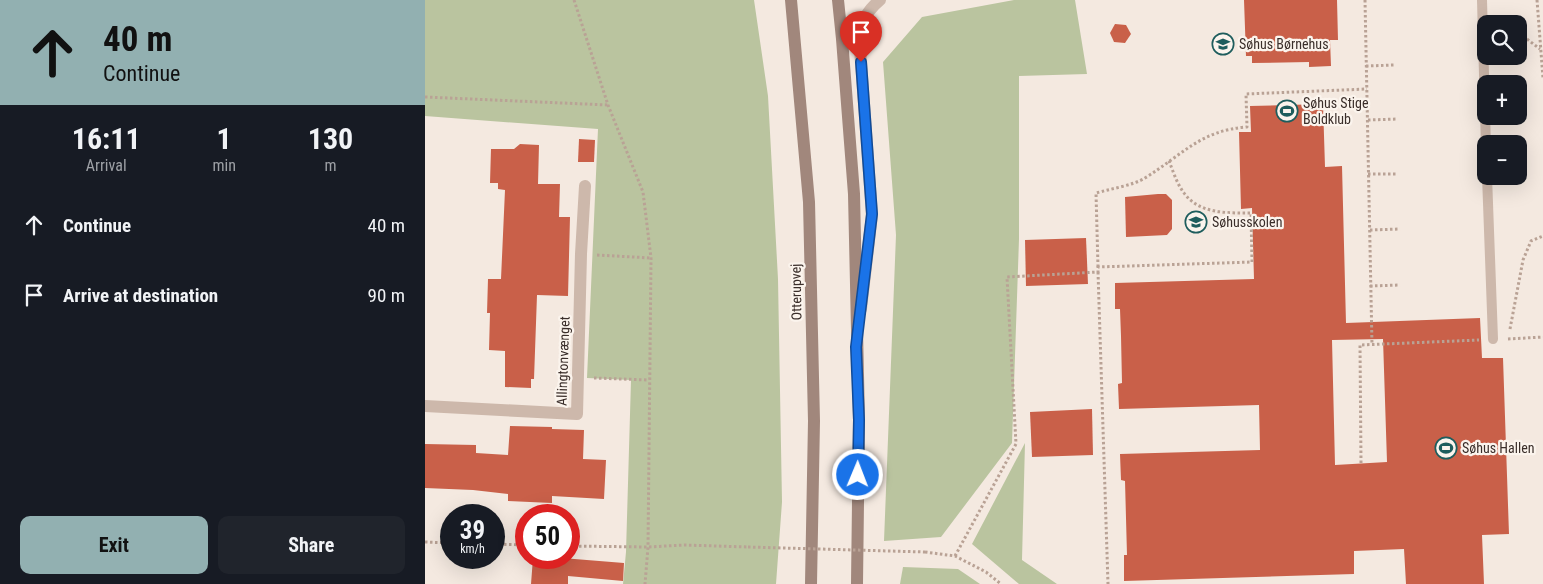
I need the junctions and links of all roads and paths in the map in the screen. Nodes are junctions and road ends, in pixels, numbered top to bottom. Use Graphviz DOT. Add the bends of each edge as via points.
graph roads {
  1 [pos="574,0"];
  2 [pos="791,0"];
  3 [pos="837,0"];
  4 [pos="880,0"];
  5 [pos="1365,0"];
  6 [pos="1482,0"];
  7 [pos="1537,0"];
  8 [pos="1527,39"];
  9 [pos="1540,49"];
  10 [pos="1394,65"];
  11 [pos="1366,66"];
  12 [pos="1543,78"];
  13 [pos="1367,89"];
  14 [pos="425,97"];
  15 [pos="608,105"];
  16 [pos="1397,119"];
  17 [pos="1367,120"];
  18 [pos="1486,135"];
  19 [pos="1169,161"];
  20 [pos="1368,174"];
  21 [pos="1396,174"];
  22 [pos="1487,185"];
  23 [pos="585,186"];
  24 [pos="1400,229"];
  25 [pos="1370,230"];
  26 [pos="1543,236"];
  27 [pos="581,254"];
  28 [pos="651,258"];
  29 [pos="1098,267"];
  30 [pos="1098,272"];
  31 [pos="1400,285"];
  32 [pos="1370,286"];
  33 [pos="1543,338"];
  34 [pos="1493,339"];
  35 [pos="1508,339"];
  36 [pos="1372,345"];
  37 [pos="856,347"];
  38 [pos="578,378"];
  39 [pos="649,380"];
  40 [pos="425,406"];
  41 [pos="1361,463"];
  42 [pos="425,542"];
  43 [pos="440,543"];
  44 [pos="580,546"];
  45 [pos="648,547"];
  46 [pos="955,556"];
  47 [pos="645,584"];
  48 [pos="811,584"];
  49 [pos="857,584"];
  50 [pos="1001,584"];
  51 [pos="1108,584"];
  1 -- 15 [label="path"];
  2 -- 48 [label="main road, Otterupvej" via="809,202 814,421"];
  3 -- 37 [label="main road" via="854,194"];
  4 -- 37 [label="street" via="861,26 872,214"];
  5 -- 11 [label="path"];
  6 -- 18 [label="lane"];
  7 -- 9 [label="path"];
  8 -- 9 [label="path"];
  9 -- 12 [label="path"];
  10 -- 11 [label="path"];
  11 -- 13 [label="path"];
  13 -- 17 [label="path"];
  13 -- 19 [label="path" via="1246,94 1247,127 1222,130 1202,138"];
  14 -- 15 [label="path"];
  15 -- 28 [label="path" via="643,192"];
  16 -- 17 [label="path"];
  17 -- 20 [label="path"];
  19 -- 29 [label="path" via="1143,180 1096,193"];
  19 -- 29 [label="path" via="1183,192 1193,203 1225,214 1251,213 1252,262"];
  20 -- 21 [label="path"];
  20 -- 25 [label="path"];
  22 -- 34 [label="lane"];
  23 -- 27 [label="street, Allingtonvænget"];
  24 -- 25 [label="path"];
  25 -- 32 [label="path"];
  26 -- 35 [label="path" via="1531,241 1523,260"];
  27 -- 28 [label="path"];
  27 -- 38 [label="street, Allingtonvænget"];
  28 -- 39 [label="path"];
  29 -- 30 [label="path"];
  30 -- 46 [label="path" via="1007,277 1016,444"];
  30 -- 51 [label="path"];
  31 -- 32 [label="path"];
  32 -- 36 [label="path"];
  33 -- 35 [label="path"];
  34 -- 35 [label="path"];
  34 -- 36 [label="path"];
  36 -- 41 [label="path" via="1360,345"];
  37 -- 49 [label="main road" via="859,420"];
  38 -- 39 [label="path"];
  38 -- 40 [label="street, Allingtonvænget" via="577,414"];
  39 -- 45 [label="path"];
  42 -- 43 [label="path"];
  44 -- 45 [label="path"];
  45 -- 46 [label="path, bridge" via="684,544 925,552"];
  45 -- 47 [label="path"];
  46 -- 50 [label="path"];
}
